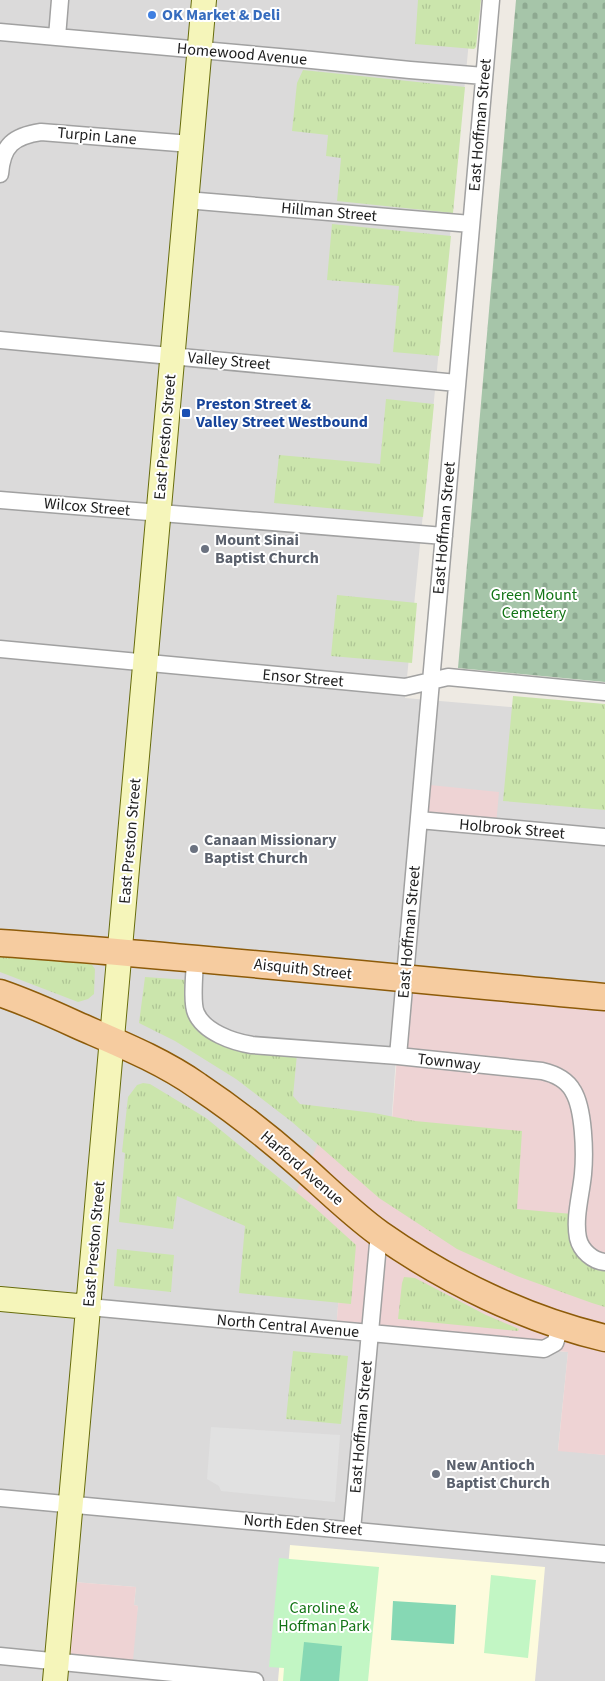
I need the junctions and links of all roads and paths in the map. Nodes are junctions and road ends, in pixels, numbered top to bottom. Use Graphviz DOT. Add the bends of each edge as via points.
graph roads {
  1 [pos="60,0"];
  2 [pos="204,0"];
  3 [pos="490,0"];
  4 [pos="0,32"];
  5 [pos="57,37"];
  6 [pos="199,50"];
  7 [pos="484,76"];
  8 [pos="191,144"];
  9 [pos="0,174"];
  10 [pos="186,200"];
  11 [pos="471,224"];
  12 [pos="0,340"];
  13 [pos="172,356"];
  14 [pos="457,383"];
  15 [pos="0,500"];
  16 [pos="159,513"];
  17 [pos="444,536"];
  18 [pos="0,649"];
  19 [pos="145,663"];
  20 [pos="431,681"];
  21 [pos="605,692"];
  22 [pos="419,820"];
  23 [pos="605,837"];
  24 [pos="0,943"];
  25 [pos="120,952"];
  26 [pos="195,958"];
  27 [pos="405,980"];
  28 [pos="0,993"];
  29 [pos="605,998"];
  30 [pos="112,1039"];
  31 [pos="398,1056"];
  32 [pos="380,1233"];
  33 [pos="605,1262"];
  34 [pos="0,1299"];
  35 [pos="89,1307"];
  36 [pos="561,1325"];
  37 [pos="370,1333"];
  38 [pos="605,1338"];
  39 [pos="0,1498"];
  40 [pos="71,1504"];
  41 [pos="352,1530"];
  42 [pos="605,1554"];
  43 [pos="0,1656"];
  44 [pos="56,1671"];
  45 [pos="255,1681"];
  1 -- 5 [label="street"];
  2 -- 6 [label="main road, East Preston Street"];
  3 -- 7 [label="street, East Hoffman Street"];
  4 -- 5 [label="street, Homewood Avenue"];
  5 -- 6 [label="street, Homewood Avenue"];
  6 -- 7 [label="street, Homewood Avenue"];
  6 -- 8 [label="main road, East Preston Street"];
  7 -- 11 [label="street, East Hoffman Street"];
  8 -- 9 [label="street, Turpin Lane" via="41,132 28,134 7,147"];
  8 -- 10 [label="main road, East Preston Street"];
  10 -- 11 [label="street, Hillman Street"];
  10 -- 13 [label="main road, East Preston Street"];
  11 -- 14 [label="street, East Hoffman Street"];
  12 -- 13 [label="street, Valley Street"];
  13 -- 14 [label="street, Valley Street"];
  13 -- 16 [label="main road, East Preston Street"];
  14 -- 17 [label="street, East Hoffman Street"];
  15 -- 16 [label="street, Wilcox Street"];
  16 -- 17 [label="street, Wilcox Street"];
  16 -- 19 [label="main road, East Preston Street"];
  17 -- 20 [label="street, East Hoffman Street"];
  18 -- 19 [label="street, Ensor Street"];
  19 -- 20 [label="street, Ensor Street" via="405,687"];
  19 -- 25 [label="main road, East Preston Street"];
  20 -- 21 [label="street, Ensor Street" via="448,677"];
  20 -- 22 [label="street, East Hoffman Street"];
  22 -- 23 [label="street, Holbrook Street"];
  22 -- 27 [label="street, East Hoffman Street"];
  24 -- 25 [label="main road, Aisquith Street"];
  25 -- 26 [label="main road, Aisquith Street"];
  25 -- 30 [label="main road, East Preston Street"];
  26 -- 27 [label="main road, Aisquith Street"];
  26 -- 31 [label="street, Townway" via="196,1013 228,1040 252,1045"];
  27 -- 29 [label="main road, Aisquith Street"];
  27 -- 31 [label="street, East Hoffman Street"];
  28 -- 30 [label="main road, Harford Avenue"];
  30 -- 32 [label="main road, Harford Avenue" via="196,1084 230,1108"];
  30 -- 35 [label="main road, East Preston Street"];
  31 -- 33 [label="street, Townway" via="542,1071 563,1079 574,1092 583,1129 585,1153 579,1241 590,1256 598,1262"];
  32 -- 36 [label="main road, Harford Avenue" via="470,1288"];
  32 -- 37 [label="street, East Hoffman Street"];
  34 -- 35 [label="main road, North Central Avenue"];
  35 -- 37 [label="street, North Central Avenue"];
  35 -- 40 [label="main road, East Preston Street"];
  36 -- 37 [label="street, North Central Avenue" via="555,1343 544,1349"];
  36 -- 38 [label="main road, Harford Avenue"];
  37 -- 41 [label="street, East Hoffman Street"];
  39 -- 40 [label="street, North Eden Street"];
  40 -- 41 [label="street, North Eden Street"];
  40 -- 44 [label="main road, East Preston Street"];
  41 -- 42 [label="street, North Eden Street"];
  43 -- 44 [label="street"];
  44 -- 45 [label="street"];
}
